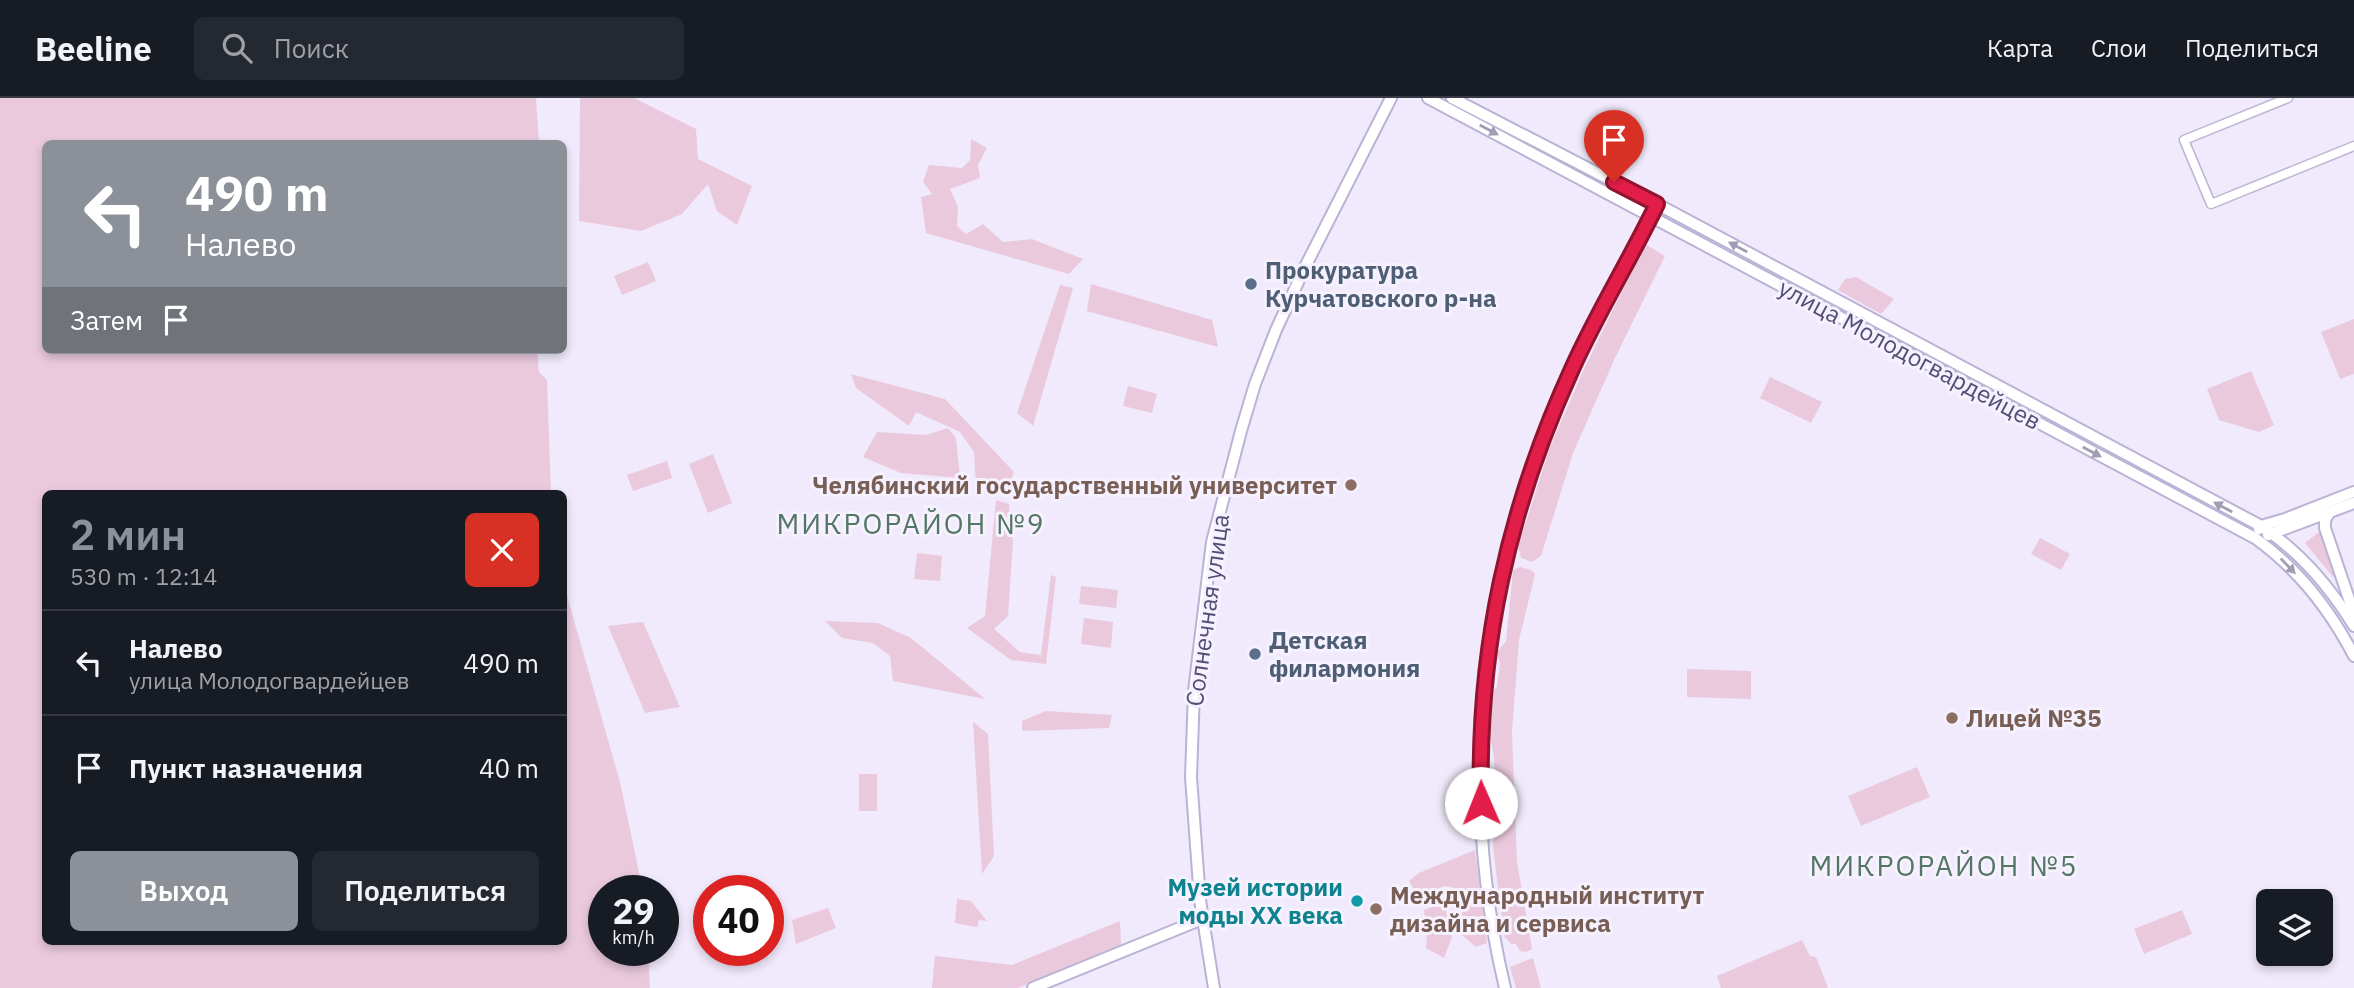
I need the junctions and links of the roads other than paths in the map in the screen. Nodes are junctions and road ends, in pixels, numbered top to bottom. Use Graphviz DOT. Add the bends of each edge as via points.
graph roads {
  1 [pos="1391,98"];
  2 [pos="1428,98"];
  3 [pos="1452,98"];
  4 [pos="2288,98"];
  5 [pos="2354,146"];
  6 [pos="1657,204"];
  7 [pos="1651,216"];
  8 [pos="1699,226"];
  9 [pos="1693,239"];
  10 [pos="1971,380"];
  11 [pos="2354,492"];
  12 [pos="2354,503"];
  13 [pos="2329,513"];
  14 [pos="2261,526"];
  15 [pos="2273,534"];
  16 [pos="2255,538"];
  17 [pos="2354,614"];
  18 [pos="2354,626"];
  19 [pos="2354,656"];
  20 [pos="1202,919"];
  21 [pos="1033,988"];
  22 [pos="1214,988"];
  23 [pos="1505,988"];
  1 -- 20 [label="main road, Солнечная улица" via="1276,330 1255,383 1212,542 1191,729 1193,825"];
  2 -- 7 [label="main road, улица Молодогвардейцев, one-way"];
  3 -- 6 [label="main road, улица Молодогвардейцев"];
  4 -- 5 [label="street" via="2184,140 2211,204"];
  6 -- 7 [label="main road"];
  6 -- 8 [label="main road, улица Молодогвардейцев"];
  7 -- 9 [label="main road, улица Молодогвардейцев"];
  7 -- 23 [label="main road" via="1572,368 1543,436 1519,503 1497,595 1483,695 1481,782 1486,883"];
  8 -- 9 [label="main road"];
  10 -- 8 [label="main road, улица Молодогвардейцев, one-way"];
  9 -- 10 [label="main road, улица Молодогвардейцев"];
  14 -- 10 [label="main road, улица Молодогвардейцев, one-way"];
  10 -- 16 [label="main road, улица Молодогвардейцев, one-way"];
  11 -- 14 [label="main road"];
  12 -- 13 [label="main road"];
  13 -- 15 [label="main road"];
  13 -- 17 [label="main road" via="2325,528"];
  14 -- 15 [label="main road, улица Молодогвардейцев"];
  14 -- 16 [label="main road"];
  15 -- 16 [label="main road"];
  15 -- 18 [label="main road, улица Молодогвардейцев" via="2317,575"];
  16 -- 19 [label="main road, улица Молодогвардейцев, one-way" via="2273,550 2322,603"];
  20 -- 21 [label="main road"];
  20 -- 22 [label="main road, Солнечная улица"];
}
